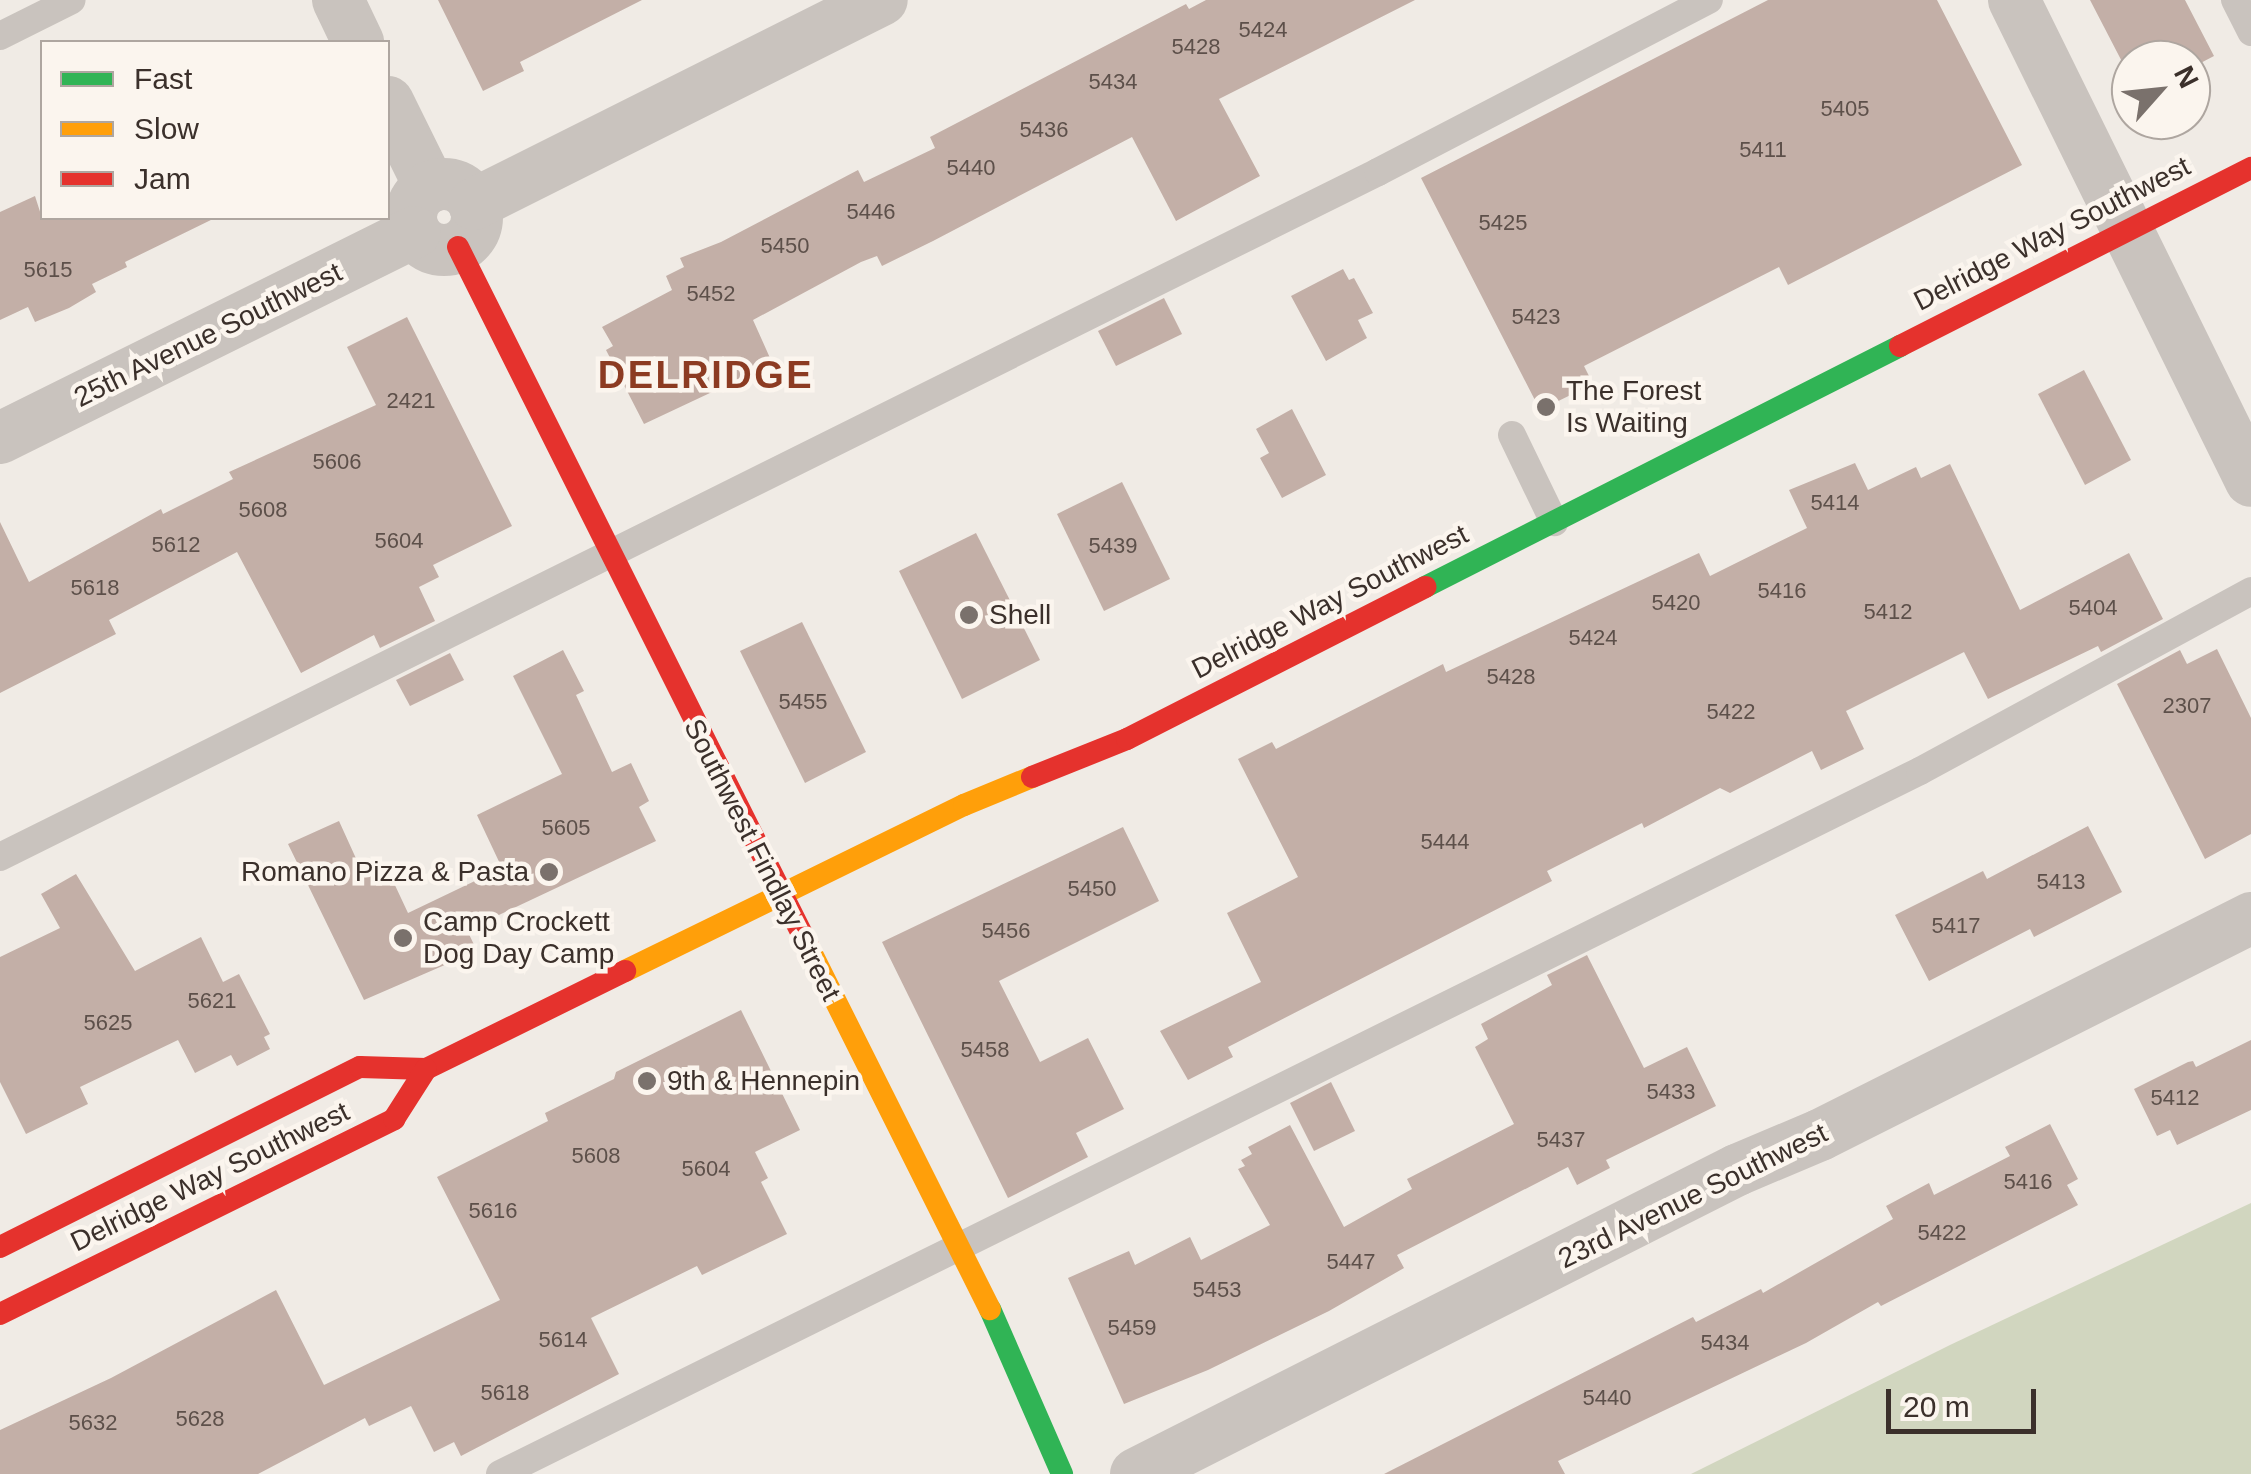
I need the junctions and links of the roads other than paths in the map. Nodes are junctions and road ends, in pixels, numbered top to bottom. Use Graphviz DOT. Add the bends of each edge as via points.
graph roads {
  1 [pos="72,0"];
  2 [pos="338,0"];
  3 [pos="882,0"];
  4 [pos="1709,0"];
  5 [pos="2014,0"];
  6 [pos="2238,1"];
  7 [pos="2251,32"];
  8 [pos="0,36"];
  9 [pos="357,40"];
  10 [pos="390,106"];
  11 [pos="2251,168"];
  12 [pos="444,218"];
  13 [pos="2126,230"];
  14 [pos="1512,435"];
  15 [pos="0,438"];
  16 [pos="2251,482"];
  17 [pos="1554,522"];
  18 [pos="609,554"];
  19 [pos="2251,591"];
  20 [pos="0,857"];
  21 [pos="782,893"];
  22 [pos="2251,918"];
  23 [pos="426,1069"];
  24 [pos="3,1238"];
  25 [pos="958,1250"];
  26 [pos="0,1314"];
  27 [pos="500,1474"];
  28 [pos="1062,1474"];
  29 [pos="1136,1474"];
  1 -- 8 [label="lane"];
  2 -- 9 [label="street"];
  3 -- 12 [label="street, 25th Avenue Southwest"];
  4 -- 18 [label="lane" via="1383,182"];
  5 -- 13 [label="street"];
  6 -- 7 [label="lane"];
  10 -- 12 [label="street, Southwest Findlay Street"];
  11 -- 13 [label="main road, Delridge Way Southwest"];
  12 -- 15 [label="street, 25th Avenue Southwest"];
  12 -- 18 [label="main road, Southwest Findlay Street"];
  13 -- 16 [label="street"];
  13 -- 17 [label="main road, Delridge Way Southwest"];
  14 -- 17 [label="lane"];
  17 -- 21 [label="main road, Delridge Way Southwest" via="1127,740 964,805"];
  18 -- 20 [label="lane"];
  18 -- 21 [label="main road, Southwest Findlay Street"];
  19 -- 25 [label="lane" via="1920,771"];
  21 -- 23 [label="main road, Delridge Way Southwest"];
  21 -- 25 [label="main road, Southwest Findlay Street"];
  22 -- 29 [label="street, 23rd Avenue Southwest"];
  23 -- 24 [label="main road, Delridge Way Southwest" via="360,1067"];
  23 -- 26 [label="main road, Delridge Way Southwest" via="394,1119"];
  25 -- 27 [label="lane"];
  25 -- 28 [label="main road, Southwest Findlay Street" via="1015,1358"];
}
